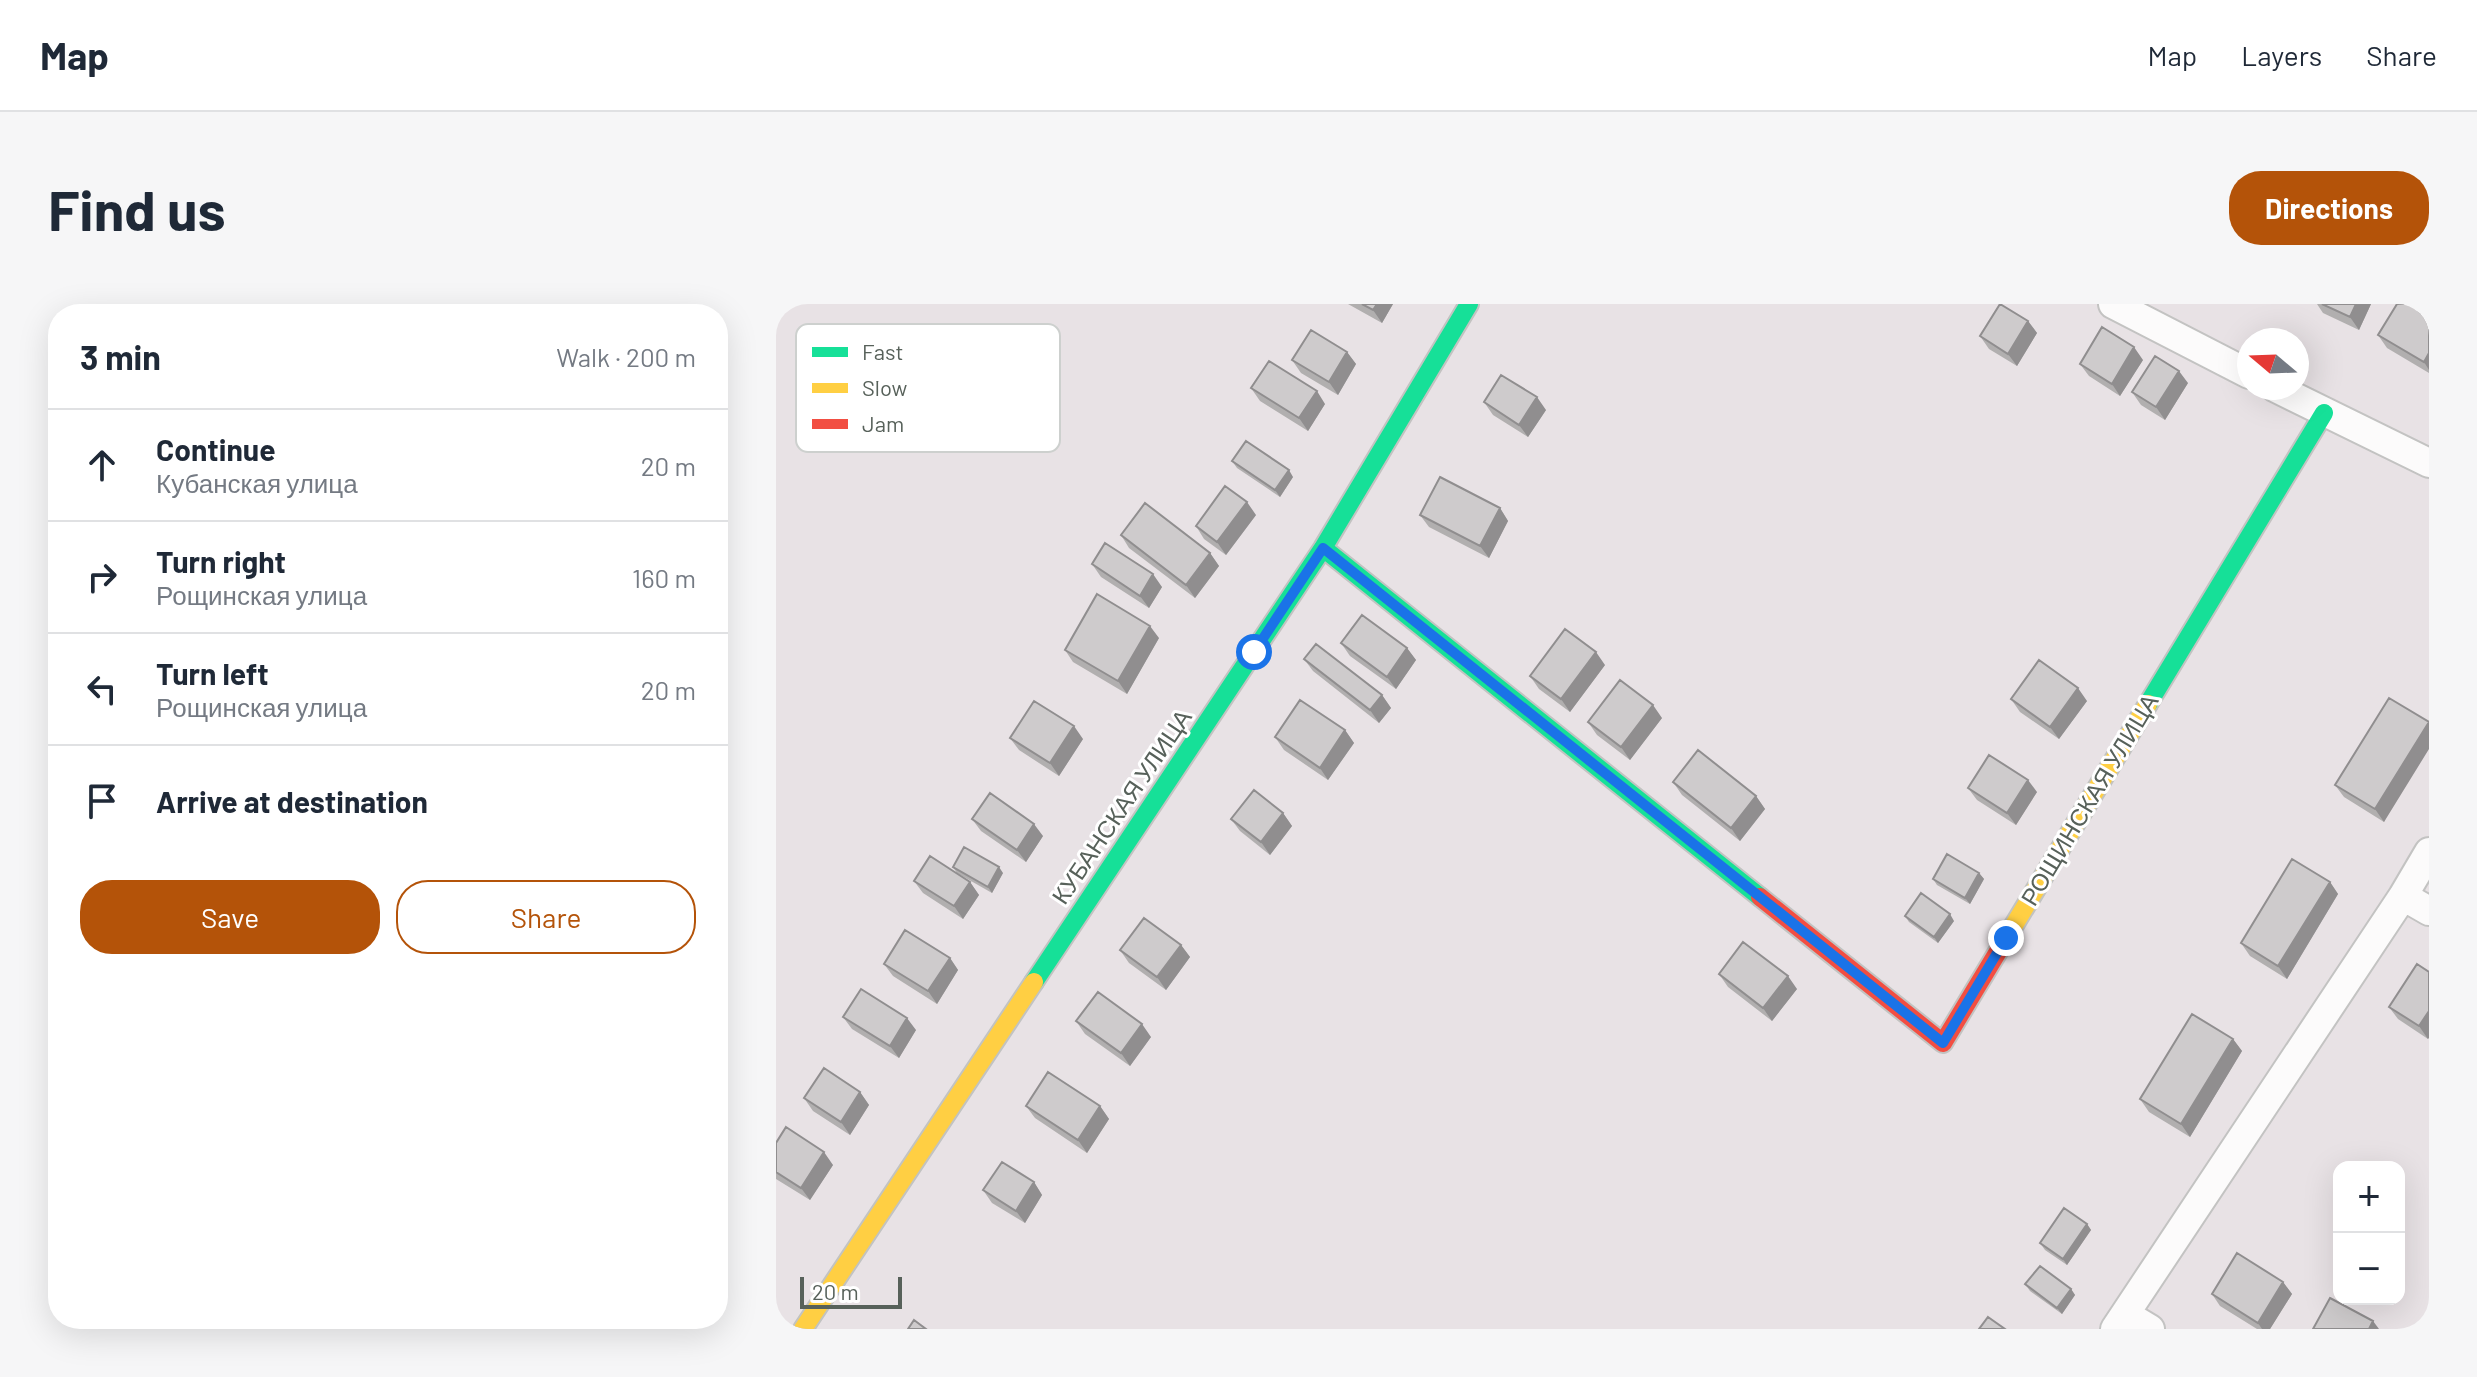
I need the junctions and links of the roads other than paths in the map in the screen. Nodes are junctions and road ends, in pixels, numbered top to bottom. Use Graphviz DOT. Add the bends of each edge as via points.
graph roads {
  1 [pos="1469,304"];
  2 [pos="2113,304"];
  3 [pos="2237,368"];
  4 [pos="2299,400"];
  5 [pos="2324,413"];
  6 [pos="2429,463"];
  7 [pos="1323,548"];
  8 [pos="2429,852"];
  9 [pos="2403,896"];
  10 [pos="2429,911"];
  11 [pos="2120,1322"];
  12 [pos="803,1329"];
  13 [pos="2150,1329"];
  1 -- 7 [label="street, КУБАНСКАЯ УЛИЦА"];
  2 -- 3 [label="street"];
  4 -- 5 [label="street"];
  5 -- 6 [label="street"];
  5 -- 7 [label="street, РОЩИНСКАЯ УЛИЦА" via="1943,1043"];
  7 -- 12 [label="street, КУБАНСКАЯ УЛИЦА"];
  8 -- 9 [label="street"];
  9 -- 10 [label="street"];
  9 -- 11 [label="street"];
  11 -- 13 [label="street"];
}
